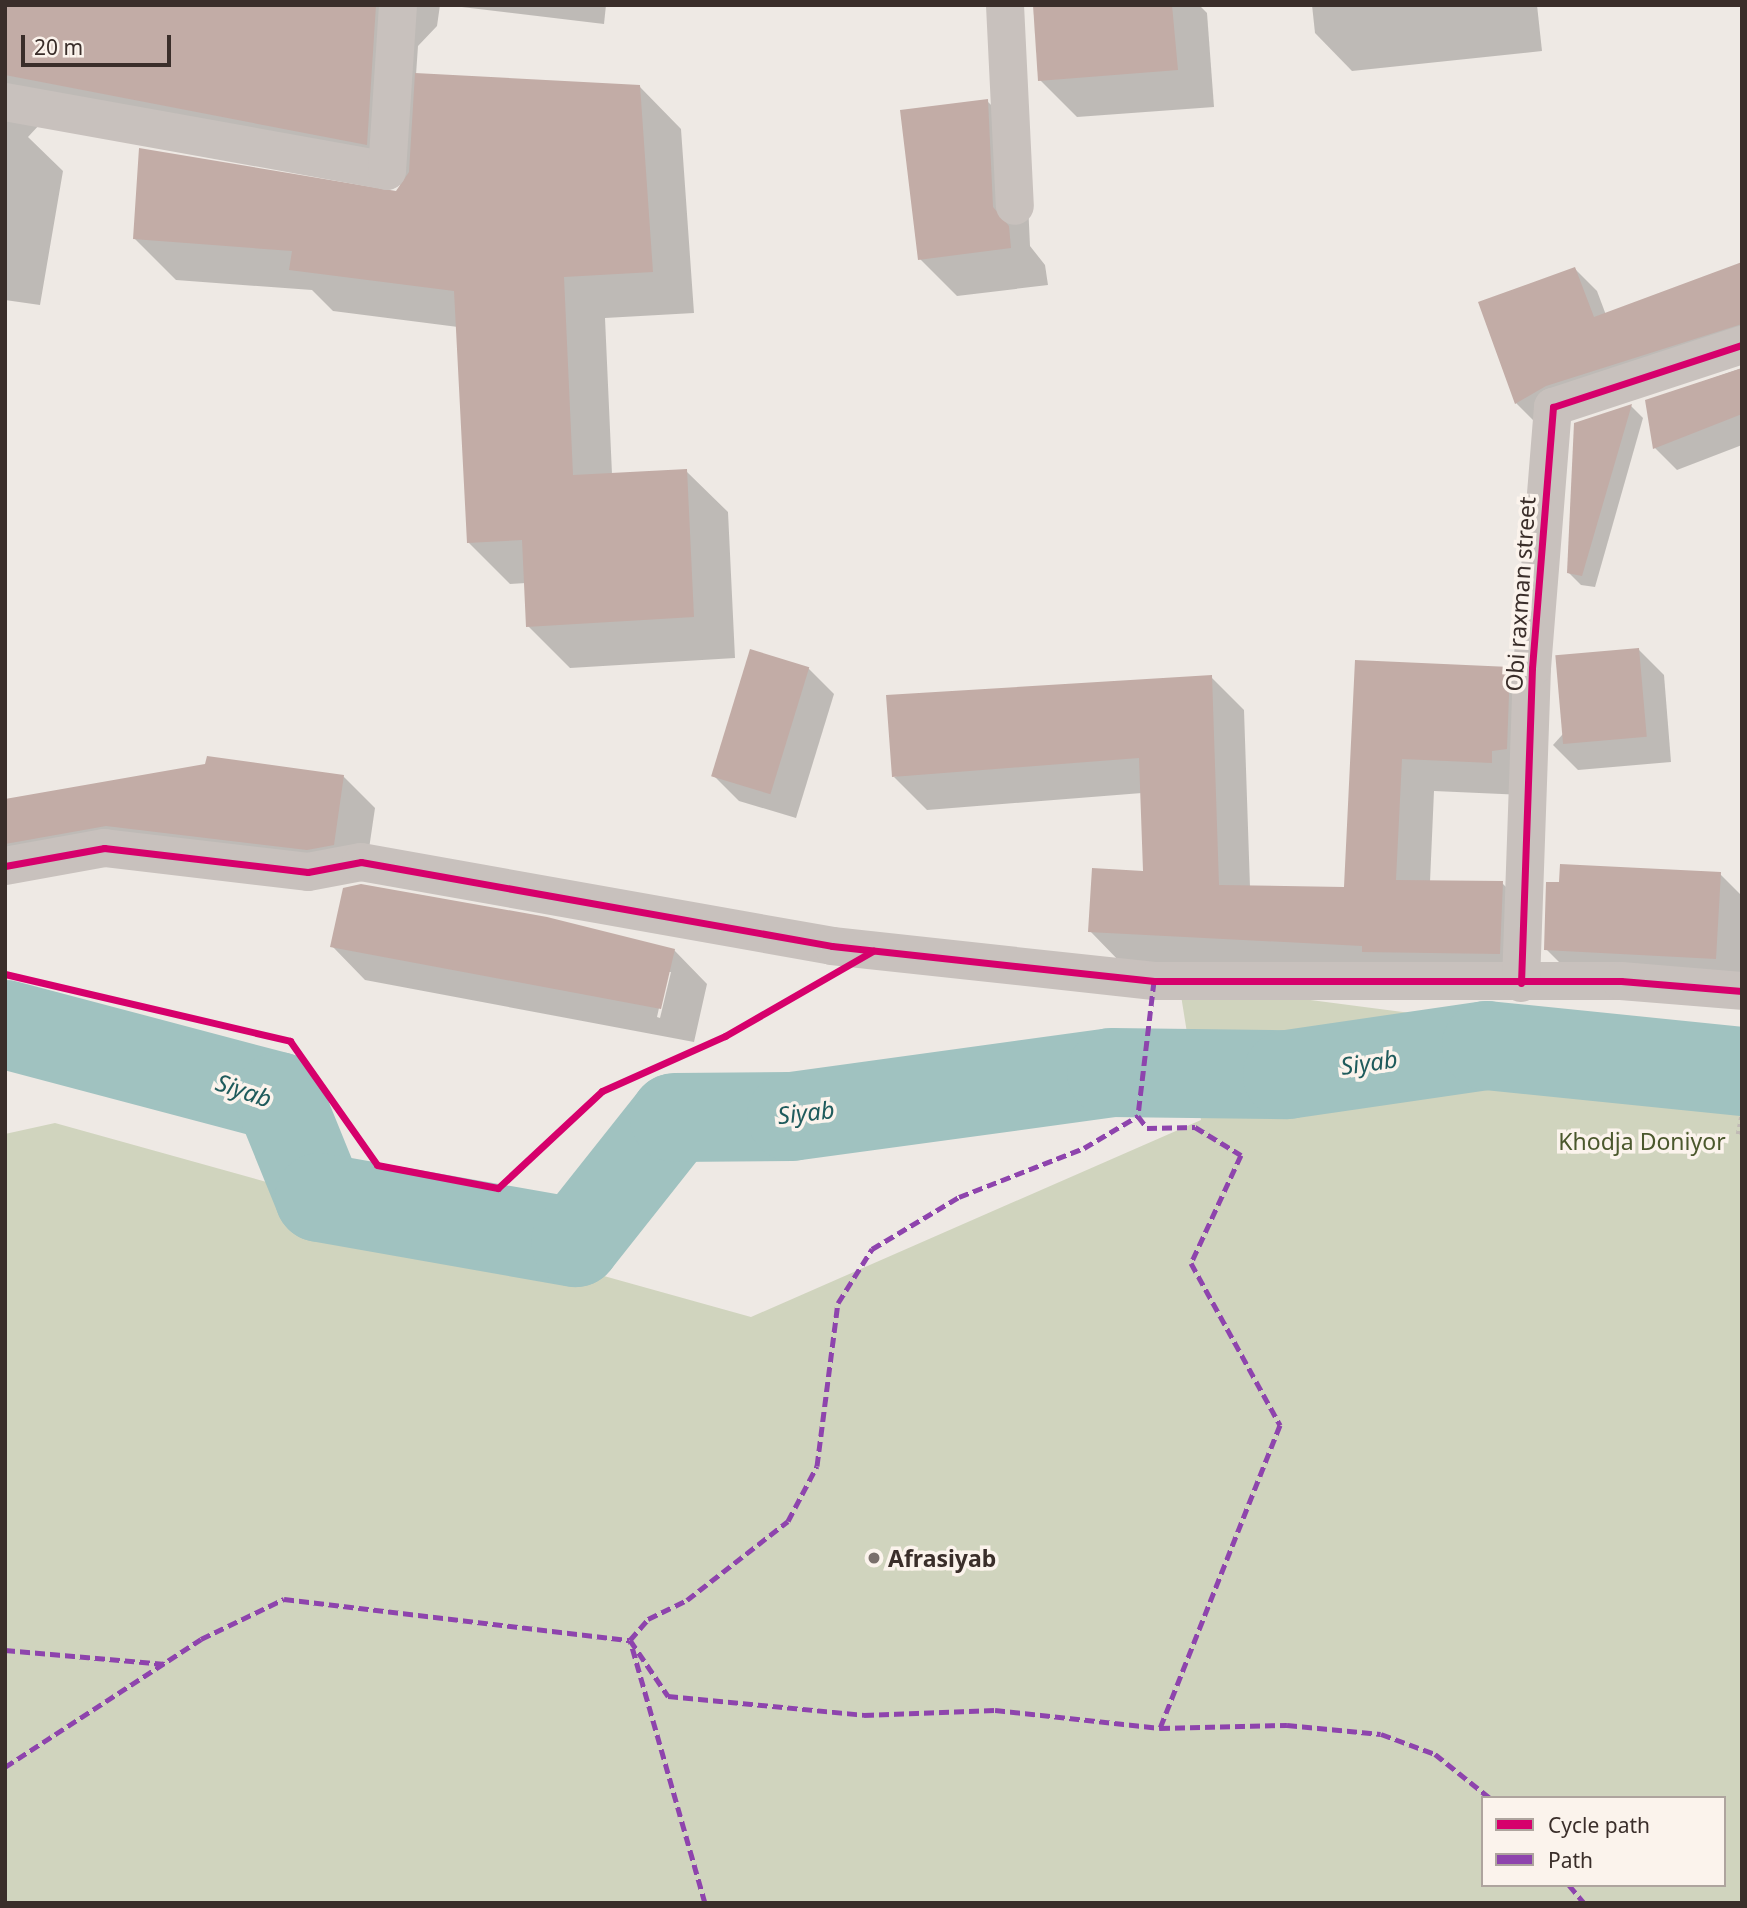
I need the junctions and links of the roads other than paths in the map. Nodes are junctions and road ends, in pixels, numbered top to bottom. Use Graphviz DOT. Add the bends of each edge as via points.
graph roads {
  1 [pos="398,5"];
  2 [pos="1005,5"];
  3 [pos="5,102"];
  4 [pos="1014,206"];
  5 [pos="1742,345"];
  6 [pos="5,866"];
  7 [pos="1521,983"];
  8 [pos="1742,991"];
  1 -- 3 [label="street" via="387,171"];
  2 -- 4 [label="street"];
  5 -- 7 [label="street, Obi raxman street" via="1553,407 1532,668"];
  6 -- 7 [label="street" via="104,848 308,872 362,862 591,908 873,951 1154,981"];
  7 -- 8 [label="street" via="1621,981"];
}
